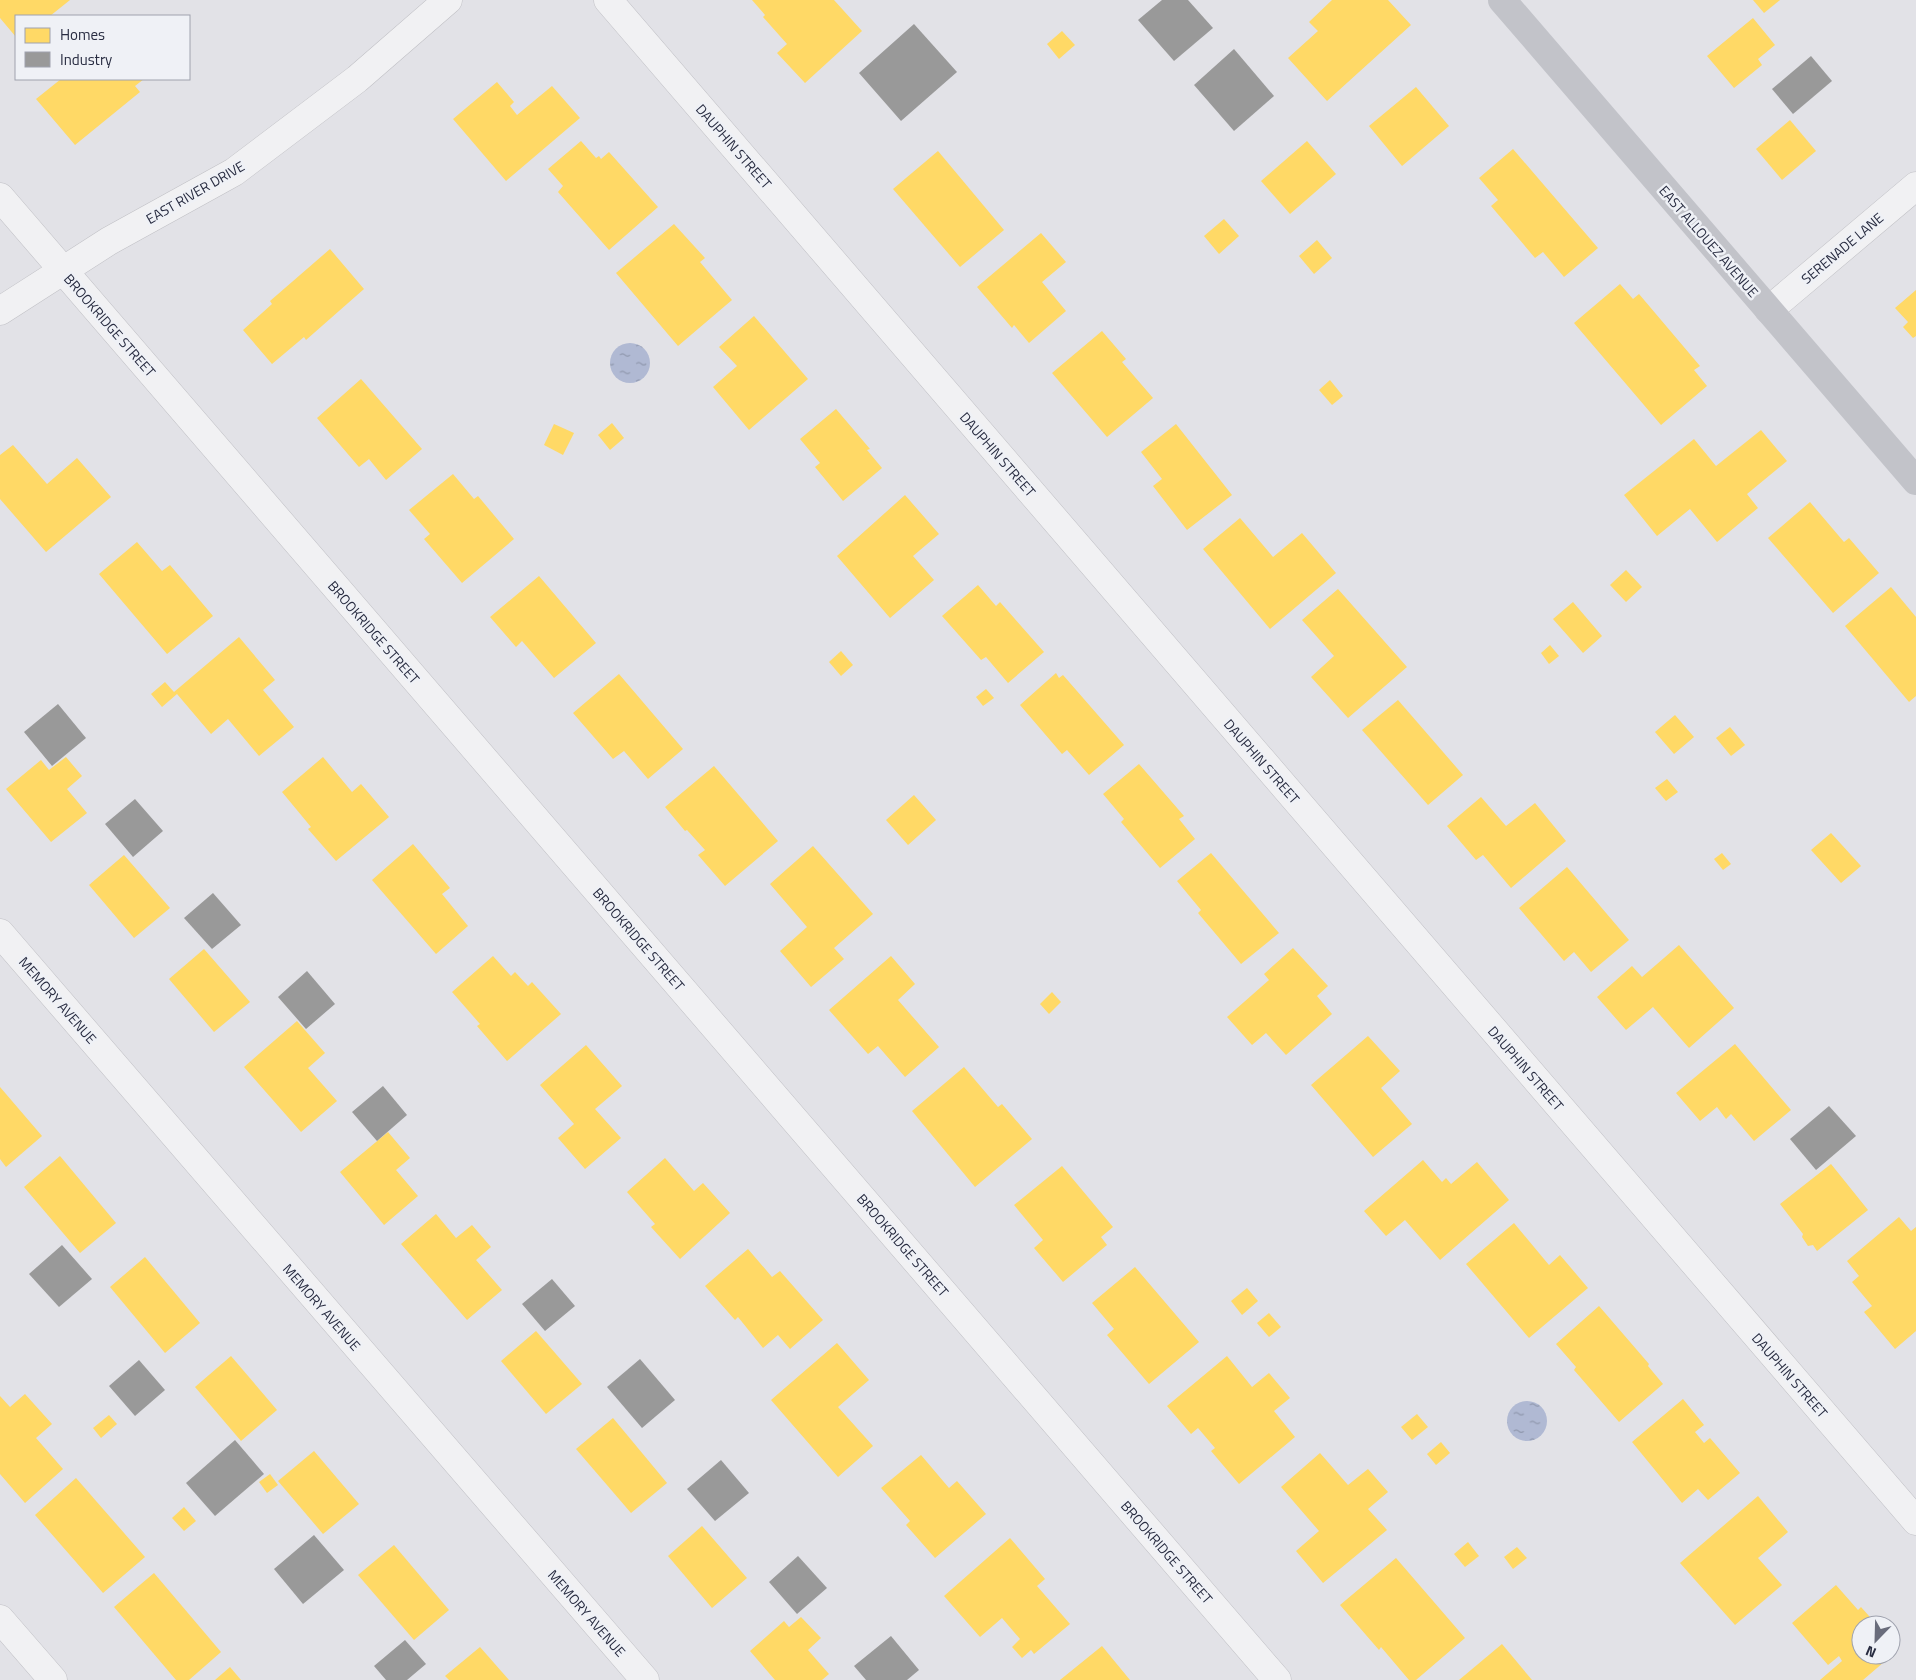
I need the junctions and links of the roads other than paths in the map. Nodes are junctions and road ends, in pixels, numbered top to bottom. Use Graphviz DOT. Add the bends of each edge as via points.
graph roads {
  1 [pos="448,0"];
  2 [pos="608,0"];
  3 [pos="1502,0"];
  4 [pos="1916,186"];
  5 [pos="0,197"];
  6 [pos="64,270"];
  7 [pos="1769,310"];
  8 [pos="0,312"];
  9 [pos="1916,481"];
  10 [pos="0,933"];
  11 [pos="1916,1521"];
  12 [pos="0,1619"];
  13 [pos="53,1680"];
  14 [pos="645,1680"];
  15 [pos="1277,1680"];
  1 -- 6 [label="street, EAST RIVER DRIVE" via="357,79 234,172 109,241"];
  2 -- 11 [label="street, DAUPHIN STREET"];
  3 -- 7 [label="street, EAST ALLOUEZ AVENUE"];
  4 -- 7 [label="street, SERENADE LANE"];
  5 -- 6 [label="street, BROOKRIDGE STREET"];
  6 -- 8 [label="street, EAST RIVER DRIVE"];
  6 -- 15 [label="street, BROOKRIDGE STREET"];
  7 -- 9 [label="street, EAST ALLOUEZ AVENUE"];
  10 -- 14 [label="street, MEMORY AVENUE"];
  12 -- 13 [label="street"];
}
